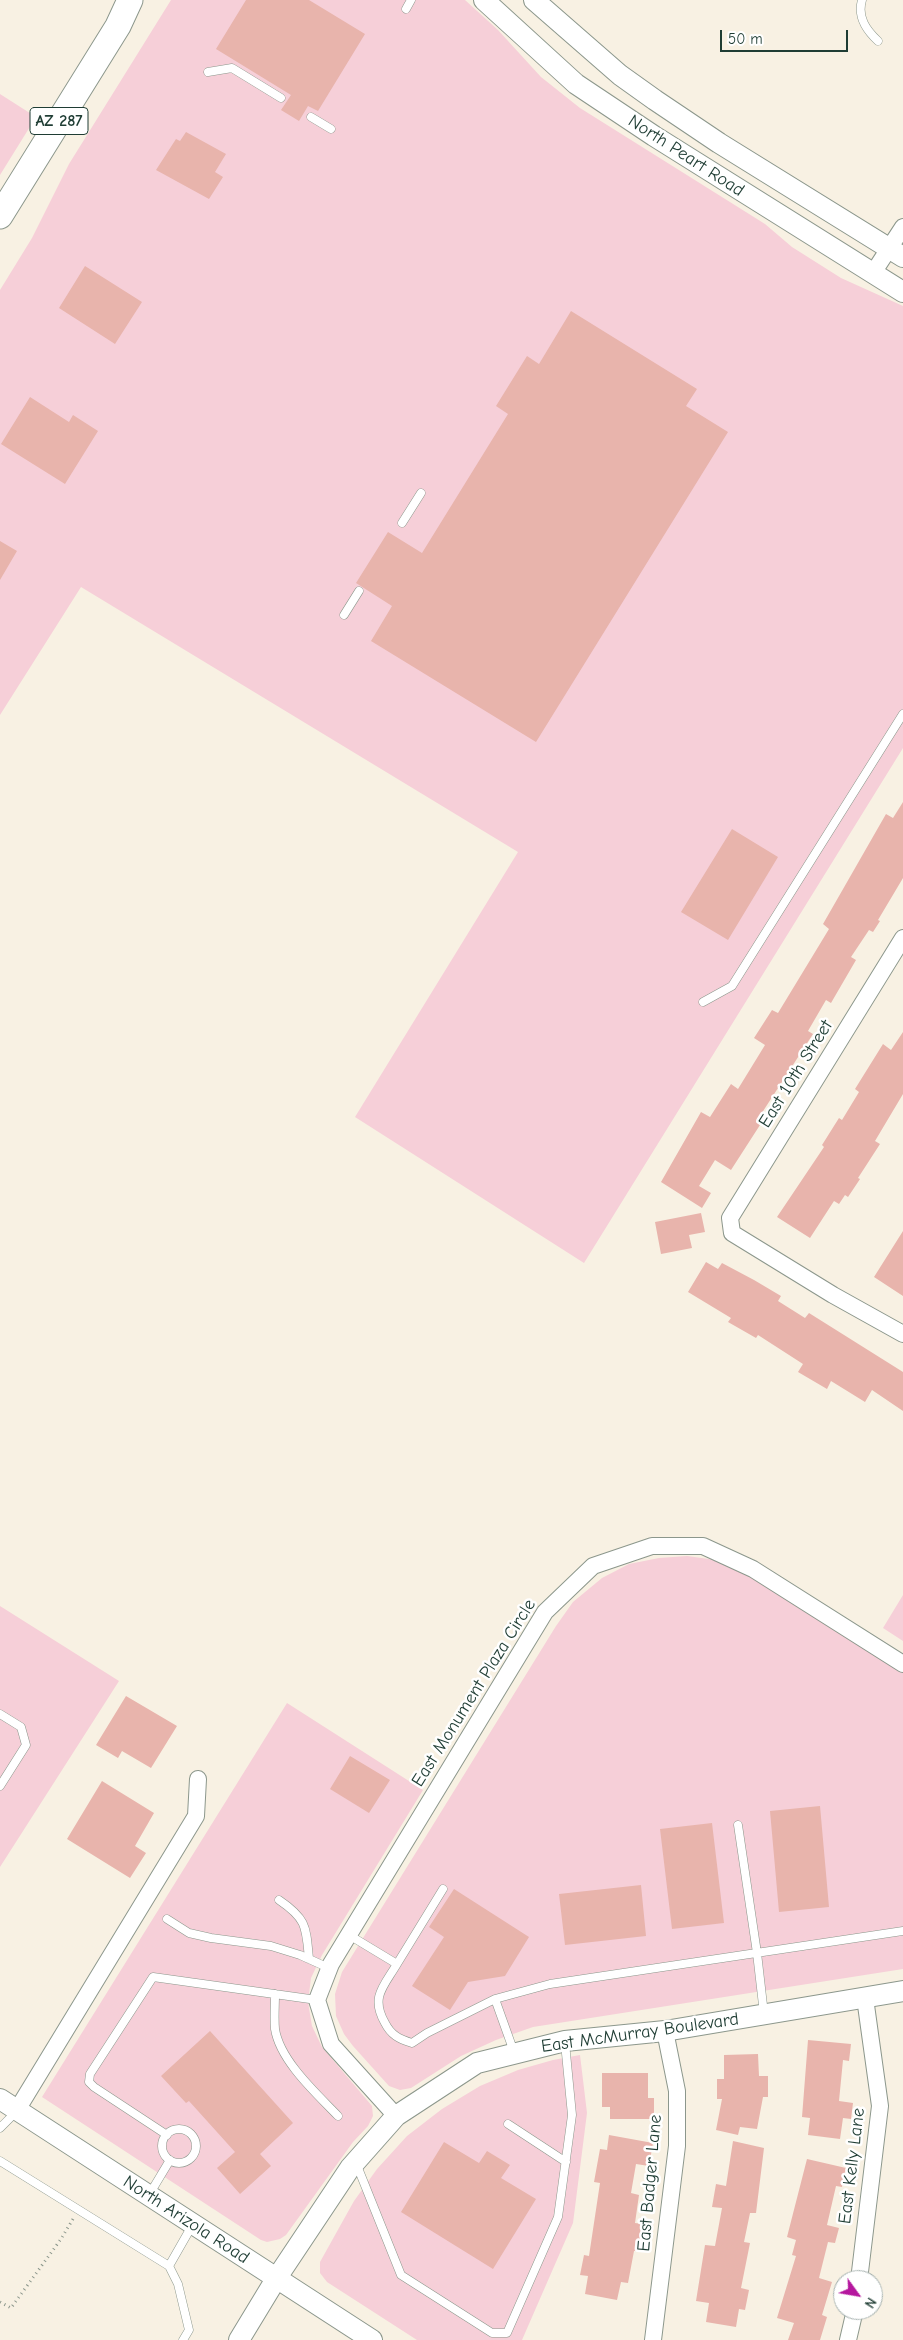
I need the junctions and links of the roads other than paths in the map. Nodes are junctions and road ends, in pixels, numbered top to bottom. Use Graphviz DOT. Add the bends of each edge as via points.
graph roads {
  1 [pos="130,0"];
  2 [pos="147,0"];
  3 [pos="411,0"];
  4 [pos="484,0"];
  5 [pos="534,0"];
  6 [pos="862,0"];
  7 [pos="406,9"];
  8 [pos="118,26"];
  9 [pos="878,41"];
  10 [pos="208,72"];
  11 [pos="281,98"];
  12 [pos="311,117"];
  13 [pos="331,129"];
  14 [pos="0,216"];
  15 [pos="903,227"];
  16 [pos="896,252"];
  17 [pos="873,273"];
  18 [pos="903,292"];
  19 [pos="421,492"];
  20 [pos="402,523"];
  21 [pos="359,591"];
  22 [pos="344,615"];
  23 [pos="903,714"];
  24 [pos="903,938"];
  25 [pos="703,1002"];
  26 [pos="903,1334"];
  27 [pos="903,1664"];
  28 [pos="0,1714"];
  29 [pos="198,1779"];
  30 [pos="0,1786"];
  31 [pos="738,1825"];
  32 [pos="443,1890"];
  33 [pos="279,1900"];
  34 [pos="167,1919"];
  35 [pos="903,1931"];
  36 [pos="349,1935"];
  37 [pos="757,1953"];
  38 [pos="309,1959"];
  39 [pos="397,1964"];
  40 [pos="329,1968"];
  41 [pos="903,1991"];
  42 [pos="275,1994"];
  43 [pos="865,1998"];
  44 [pos="495,1999"];
  45 [pos="317,2000"];
  46 [pos="764,2015"];
  47 [pos="665,2031"];
  48 [pos="565,2041"];
  49 [pos="515,2054"];
  50 [pos="0,2099"];
  51 [pos="17,2110"];
  52 [pos="338,2116"];
  53 [pos="396,2116"];
  54 [pos="508,2124"];
  55 [pos="0,2128"];
  56 [pos="167,2135"];
  57 [pos="170,2160"];
  58 [pos="0,2161"];
  59 [pos="356,2162"];
  60 [pos="566,2162"];
  61 [pos="149,2195"];
  62 [pos="193,2224"];
  63 [pos="169,2266"];
  64 [pos="860,2270"];
  65 [pos="276,2279"];
  66 [pos="853,2320"];
  67 [pos="183,2340"];
  68 [pos="239,2340"];
  69 [pos="372,2340"];
  70 [pos="653,2340"];
  71 [pos="848,2340"];
  1 -- 8 [label="main road, AZ 287"];
  2 -- 8 [label="main road, AZ 287"];
  3 -- 7 [label="lane"];
  4 -- 17 [label="street, North Peart Road" via="576,84"];
  5 -- 16 [label="street, North Peart Road" via="620,75 655,100"];
  6 -- 9 [label="lane" via="861,20"];
  8 -- 14 [label="main road, AZ 287"];
  10 -- 11 [label="lane" via="232,68"];
  12 -- 13 [label="lane"];
  15 -- 16 [label="street"];
  16 -- 17 [label="street"];
  17 -- 18 [label="street, North Peart Road"];
  19 -- 20 [label="lane"];
  21 -- 22 [label="lane"];
  23 -- 25 [label="lane" via="732,986"];
  24 -- 26 [label="street, East 10th Street" via="730,1218 732,1233"];
  27 -- 36 [label="street, East Monument Plaza Circle" via="753,1569 704,1546 652,1546 592,1566 545,1612"];
  28 -- 30 [label="lane" via="21,1727 26,1745"];
  29 -- 51 [label="street" via="196,1816"];
  31 -- 37 [label="lane"];
  32 -- 39 [label="lane"];
  33 -- 38 [label="lane" via="295,1910 306,1927"];
  34 -- 38 [label="lane" via="199,1936 271,1946"];
  35 -- 37 [label="lane"];
  36 -- 39 [label="lane"];
  36 -- 40 [label="street, East Monument Plaza Circle"];
  37 -- 44 [label="lane" via="550,1984"];
  37 -- 46 [label="lane"];
  38 -- 40 [label="lane"];
  39 -- 44 [label="lane" via="379,1994 376,2006 390,2033 400,2039 412,2043"];
  40 -- 45 [label="street, East Monument Plaza Circle"];
  41 -- 43 [label="street, East McMurray Boulevard"];
  42 -- 45 [label="lane"];
  42 -- 52 [label="lane" via="275,2031 285,2053 306,2082"];
  42 -- 56 [label="lane" via="153,1977 90,2074 89,2082"];
  43 -- 46 [label="street, East McMurray Boulevard"];
  43 -- 64 [label="street, East Kelly Lane" via="880,2106"];
  44 -- 49 [label="lane"];
  45 -- 53 [label="street" via="331,2044"];
  46 -- 47 [label="street, East McMurray Boulevard"];
  47 -- 48 [label="street, East McMurray Boulevard"];
  47 -- 70 [label="street, East Badger Lane" via="677,2091 677,2146"];
  48 -- 49 [label="street, East McMurray Boulevard"];
  48 -- 60 [label="lane" via="572,2115"];
  49 -- 53 [label="street, East McMurray Boulevard" via="477,2063"];
  50 -- 51 [label="street, North Arizola Road"];
  51 -- 55 [label="lane"];
  51 -- 61 [label="street, North Arizola Road"];
  53 -- 59 [label="street, East McMurray Boulevard"];
  54 -- 60 [label="lane"];
  56 -- 57 [label="lane" via="162,2149"];
  56 -- 57 [label="lane" via="182,2130 195,2141 191,2158 181,2163"];
  57 -- 61 [label="lane"];
  58 -- 63 [label="lane"];
  59 -- 60 [label="lane" via="400,2275 492,2333 507,2333 558,2217"];
  59 -- 65 [label="street, East McMurray Boulevard"];
  61 -- 62 [label="street, North Arizola Road"];
  62 -- 63 [label="lane"];
  62 -- 65 [label="street, North Arizola Road"];
  63 -- 67 [label="lane" via="178,2284 189,2330"];
  65 -- 68 [label="street, East McMurray Boulevard"];
  65 -- 69 [label="street, North Arizola Road"];
  66 -- 71 [label="street"];
}
